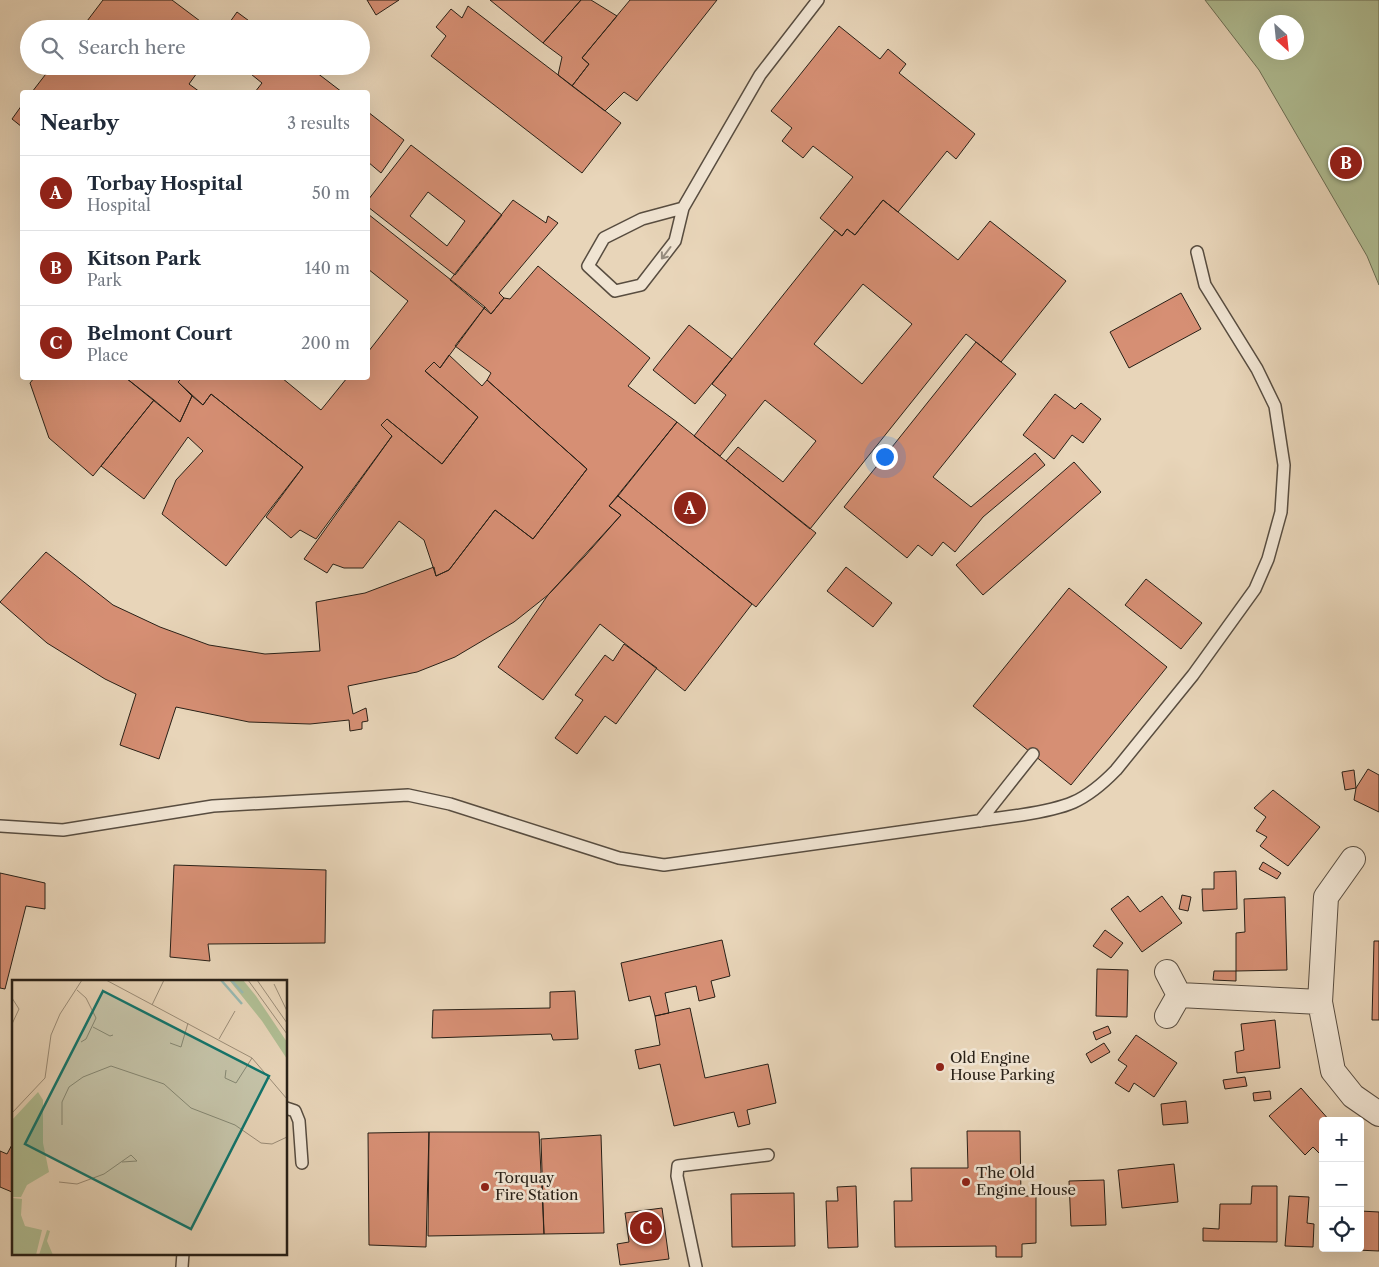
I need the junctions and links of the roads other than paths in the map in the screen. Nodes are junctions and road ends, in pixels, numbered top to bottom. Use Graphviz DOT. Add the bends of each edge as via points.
graph roads {
  1 [pos="818,0"];
  2 [pos="683,208"];
  3 [pos="1197,252"];
  4 [pos="1033,754"];
  5 [pos="980,821"];
  6 [pos="0,826"];
  7 [pos="1353,859"];
  8 [pos="1167,972"];
  9 [pos="1179,995"];
  10 [pos="1320,1002"];
  11 [pos="1167,1016"];
  12 [pos="288,1109"];
  13 [pos="1379,1114"];
  14 [pos="768,1155"];
  15 [pos="302,1163"];
  16 [pos="183,1254"];
  17 [pos="182,1267"];
  18 [pos="696,1267"];
  1 -- 2 [label="lane" via="760,75"];
  2 -- 2 [label="lane, one-way" via="675,241 641,285 614,291 588,266 604,238 642,219"];
  3 -- 5 [label="lane" via="1205,285 1264,382 1279,420 1284,465 1283,495 1278,528 1268,559 1255,589 1222,637 1101,786 1063,807"];
  4 -- 5 [label="lane"];
  5 -- 6 [label="lane" via="664,865 619,858 450,804 408,795 213,806 63,830"];
  7 -- 10 [label="street" via="1326,897"];
  8 -- 9 [label="street"];
  9 -- 10 [label="street"];
  9 -- 11 [label="street"];
  10 -- 13 [label="street" via="1333,1071 1353,1096"];
  12 -- 15 [label="lane" via="295,1111 299,1121"];
  14 -- 18 [label="lane" via="678,1166 677,1176"];
  16 -- 17 [label="lane"];
}
